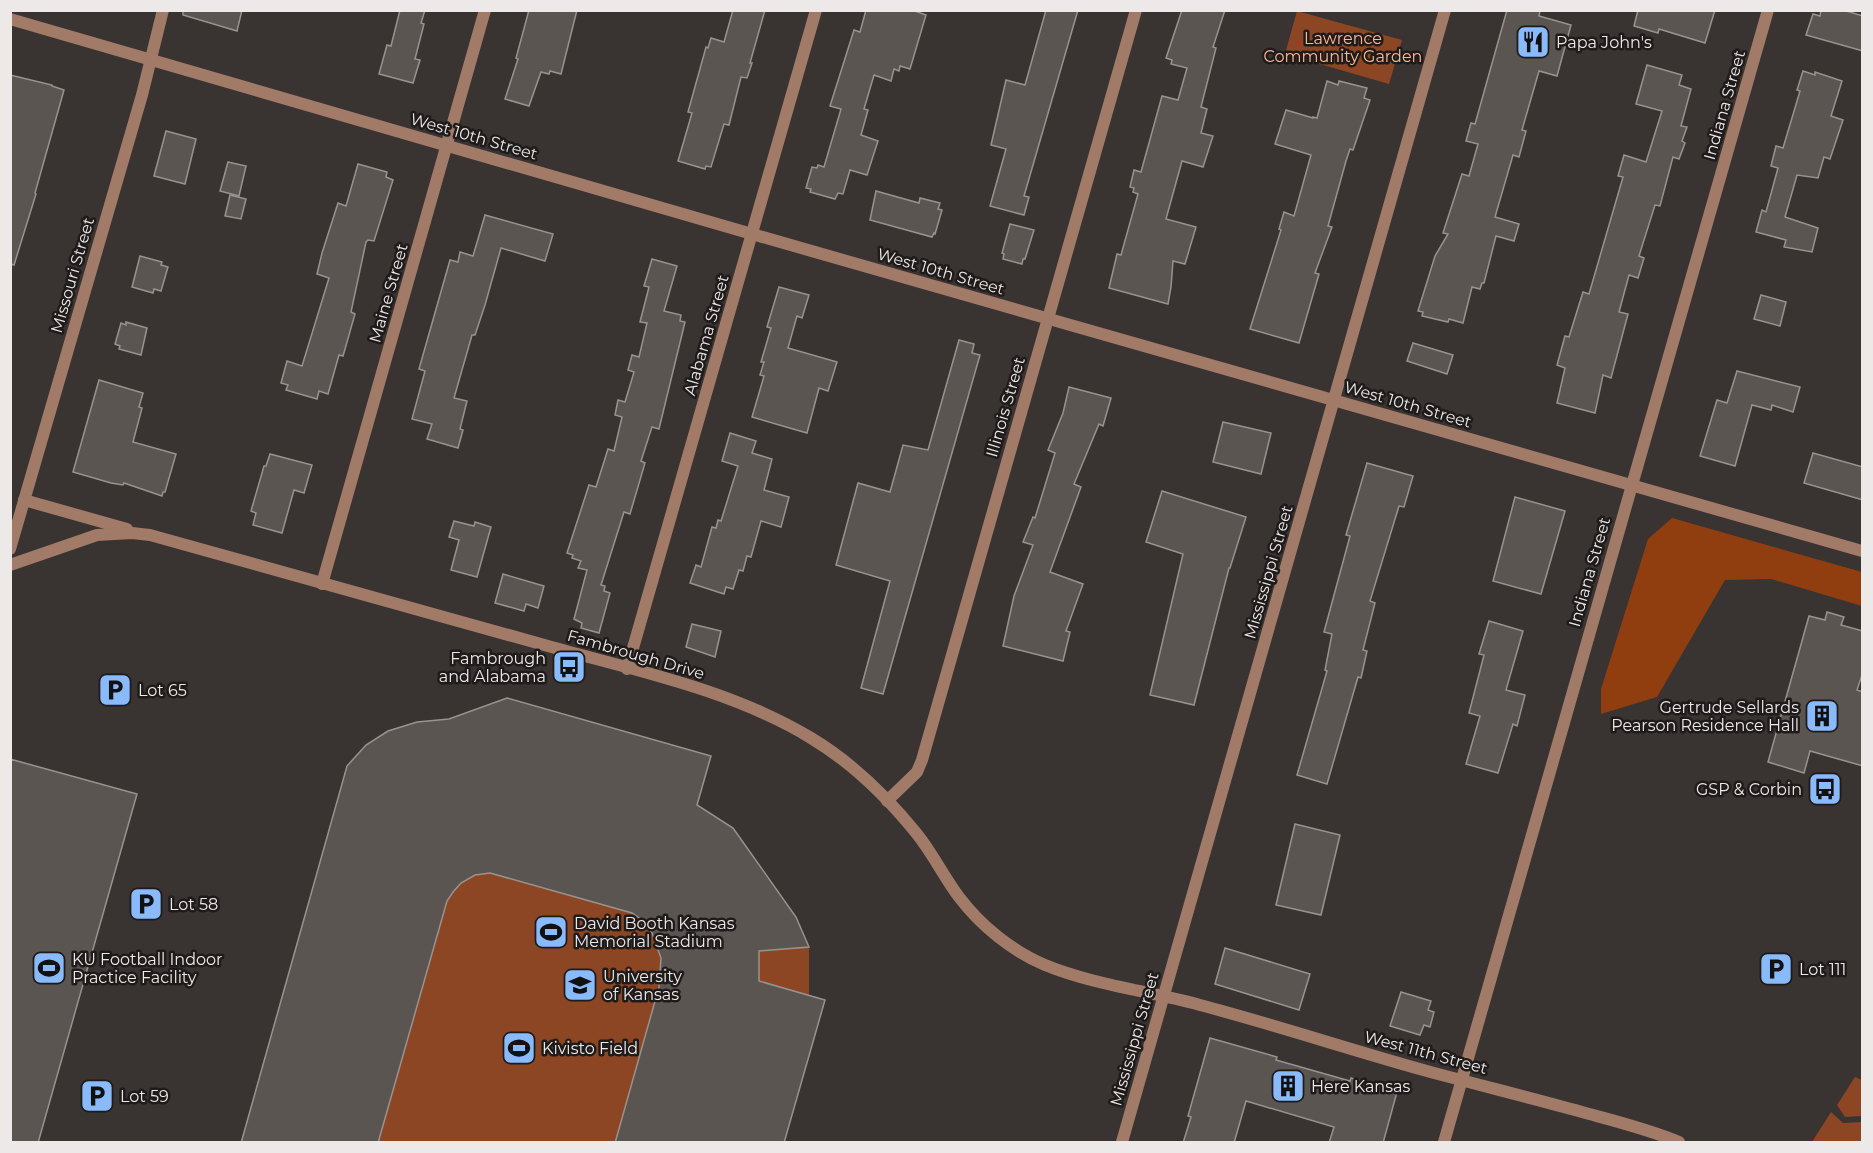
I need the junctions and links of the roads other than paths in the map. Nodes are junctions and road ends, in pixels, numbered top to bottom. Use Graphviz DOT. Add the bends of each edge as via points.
graph roads {
  1 [pos="163,10"];
  2 [pos="485,10"];
  3 [pos="816,10"];
  4 [pos="1136,10"];
  5 [pos="1445,10"];
  6 [pos="1768,10"];
  7 [pos="10,19"];
  8 [pos="151,60"];
  9 [pos="447,146"];
  10 [pos="752,234"];
  11 [pos="1047,318"];
  12 [pos="1334,400"];
  13 [pos="1631,484"];
  14 [pos="24,500"];
  15 [pos="150,535"];
  16 [pos="10,549"];
  17 [pos="1863,551"];
  18 [pos="10,565"];
  19 [pos="322,584"];
  20 [pos="627,669"];
  21 [pos="887,801"];
  22 [pos="1163,997"];
  23 [pos="1462,1079"];
  24 [pos="1122,1143"];
  25 [pos="1444,1143"];
  26 [pos="1679,1143"];
  1 -- 8 [label="street, Missouri Street"];
  2 -- 9 [label="street, Maine Street"];
  3 -- 10 [label="street, Alabama Street"];
  4 -- 11 [label="street, Illinois Street"];
  5 -- 12 [label="street, Mississippi Street"];
  6 -- 13 [label="street, Indiana Street"];
  7 -- 8 [label="street, West 10th Street"];
  8 -- 9 [label="street, West 10th Street"];
  8 -- 14 [label="street, Missouri Street"];
  9 -- 10 [label="street, West 10th Street"];
  9 -- 19 [label="street, Maine Street"];
  10 -- 11 [label="street, West 10th Street"];
  10 -- 20 [label="street, Alabama Street"];
  11 -- 12 [label="street, West 10th Street"];
  11 -- 21 [label="street, Illinois Street" via="922,760 916,772"];
  12 -- 13 [label="street, West 10th Street"];
  12 -- 22 [label="street, Mississippi Street"];
  13 -- 17 [label="street, West 10th Street"];
  13 -- 23 [label="street, Indiana Street"];
  14 -- 15 [label="street"];
  14 -- 16 [label="street, Missouri Street"];
  15 -- 18 [label="street, Fambrough Drive" via="97,535"];
  15 -- 19 [label="street, Fambrough Drive"];
  19 -- 20 [label="street, Fambrough Drive"];
  20 -- 21 [label="street, Fambrough Drive" via="734,701 781,721 831,752"];
  21 -- 22 [label="street, Fambrough Drive" via="918,836 961,900 1008,944 1047,966"];
  22 -- 23 [label="street, West 11th Street"];
  22 -- 24 [label="street, Mississippi Street"];
  23 -- 25 [label="street, Indiana Street"];
  23 -- 26 [label="street, West 11th Street" via="1632,1126"];
}
